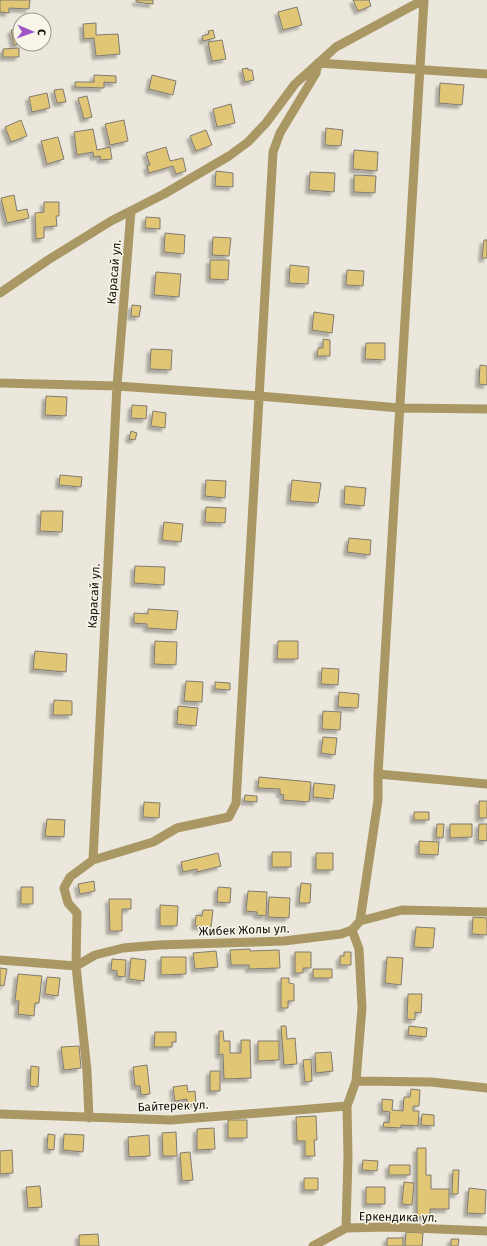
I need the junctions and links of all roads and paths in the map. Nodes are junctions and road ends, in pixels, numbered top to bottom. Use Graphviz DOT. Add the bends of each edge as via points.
graph roads {
  1 [pos="424,0"];
  2 [pos="318,63"];
  3 [pos="420,71"];
  4 [pos="487,74"];
  5 [pos="131,211"];
  6 [pos="0,293"];
  7 [pos="0,383"];
  8 [pos="117,386"];
  9 [pos="260,396"];
  10 [pos="400,408"];
  11 [pos="487,409"];
  12 [pos="378,774"];
  13 [pos="487,784"];
  14 [pos="93,860"];
  15 [pos="487,912"];
  16 [pos="360,921"];
  17 [pos="352,930"];
  18 [pos="0,960"];
  19 [pos="76,966"];
  20 [pos="356,1081"];
  21 [pos="487,1088"];
  22 [pos="347,1106"];
  23 [pos="0,1114"];
  24 [pos="89,1118"];
  25 [pos="346,1228"];
  26 [pos="487,1232"];
  27 [pos="313,1246"];
  1 -- 2 [label="street" via="336,47"];
  1 -- 3 [label="street"];
  2 -- 3 [label="street"];
  2 -- 5 [label="street" via="295,84 266,123 248,142 164,194"];
  2 -- 9 [label="street" via="316,73 280,133 274,152"];
  3 -- 4 [label="street"];
  3 -- 10 [label="street"];
  5 -- 6 [label="street" via="83,238"];
  5 -- 8 [label="street, Карасай ул."];
  7 -- 8 [label="street"];
  8 -- 9 [label="street"];
  8 -- 14 [label="street, Карасай ул."];
  9 -- 10 [label="street"];
  9 -- 14 [label="street" via="236,803 229,817 177,828 154,842"];
  10 -- 11 [label="street"];
  10 -- 12 [label="street"];
  12 -- 13 [label="street"];
  12 -- 16 [label="street" via="378,800"];
  14 -- 19 [label="street" via="70,877 64,888 68,903 77,913"];
  15 -- 16 [label="street" via="402,910"];
  16 -- 17 [label="street"];
  17 -- 19 [label="street, Жибек Жолы ул." via="341,934 284,941 123,948 95,955"];
  17 -- 20 [label="street" via="359,949 362,1008"];
  18 -- 19 [label="street"];
  19 -- 24 [label="street" via="87,1071"];
  20 -- 21 [label="street" via="431,1082"];
  20 -- 22 [label="street"];
  22 -- 24 [label="street, Байтерек ул." via="170,1120"];
  22 -- 25 [label="street"];
  23 -- 24 [label="street, Байтерек ул."];
  25 -- 26 [label="street, Еркендика ул." via="388,1227"];
  25 -- 27 [label="street, Еркендика ул."];
}
